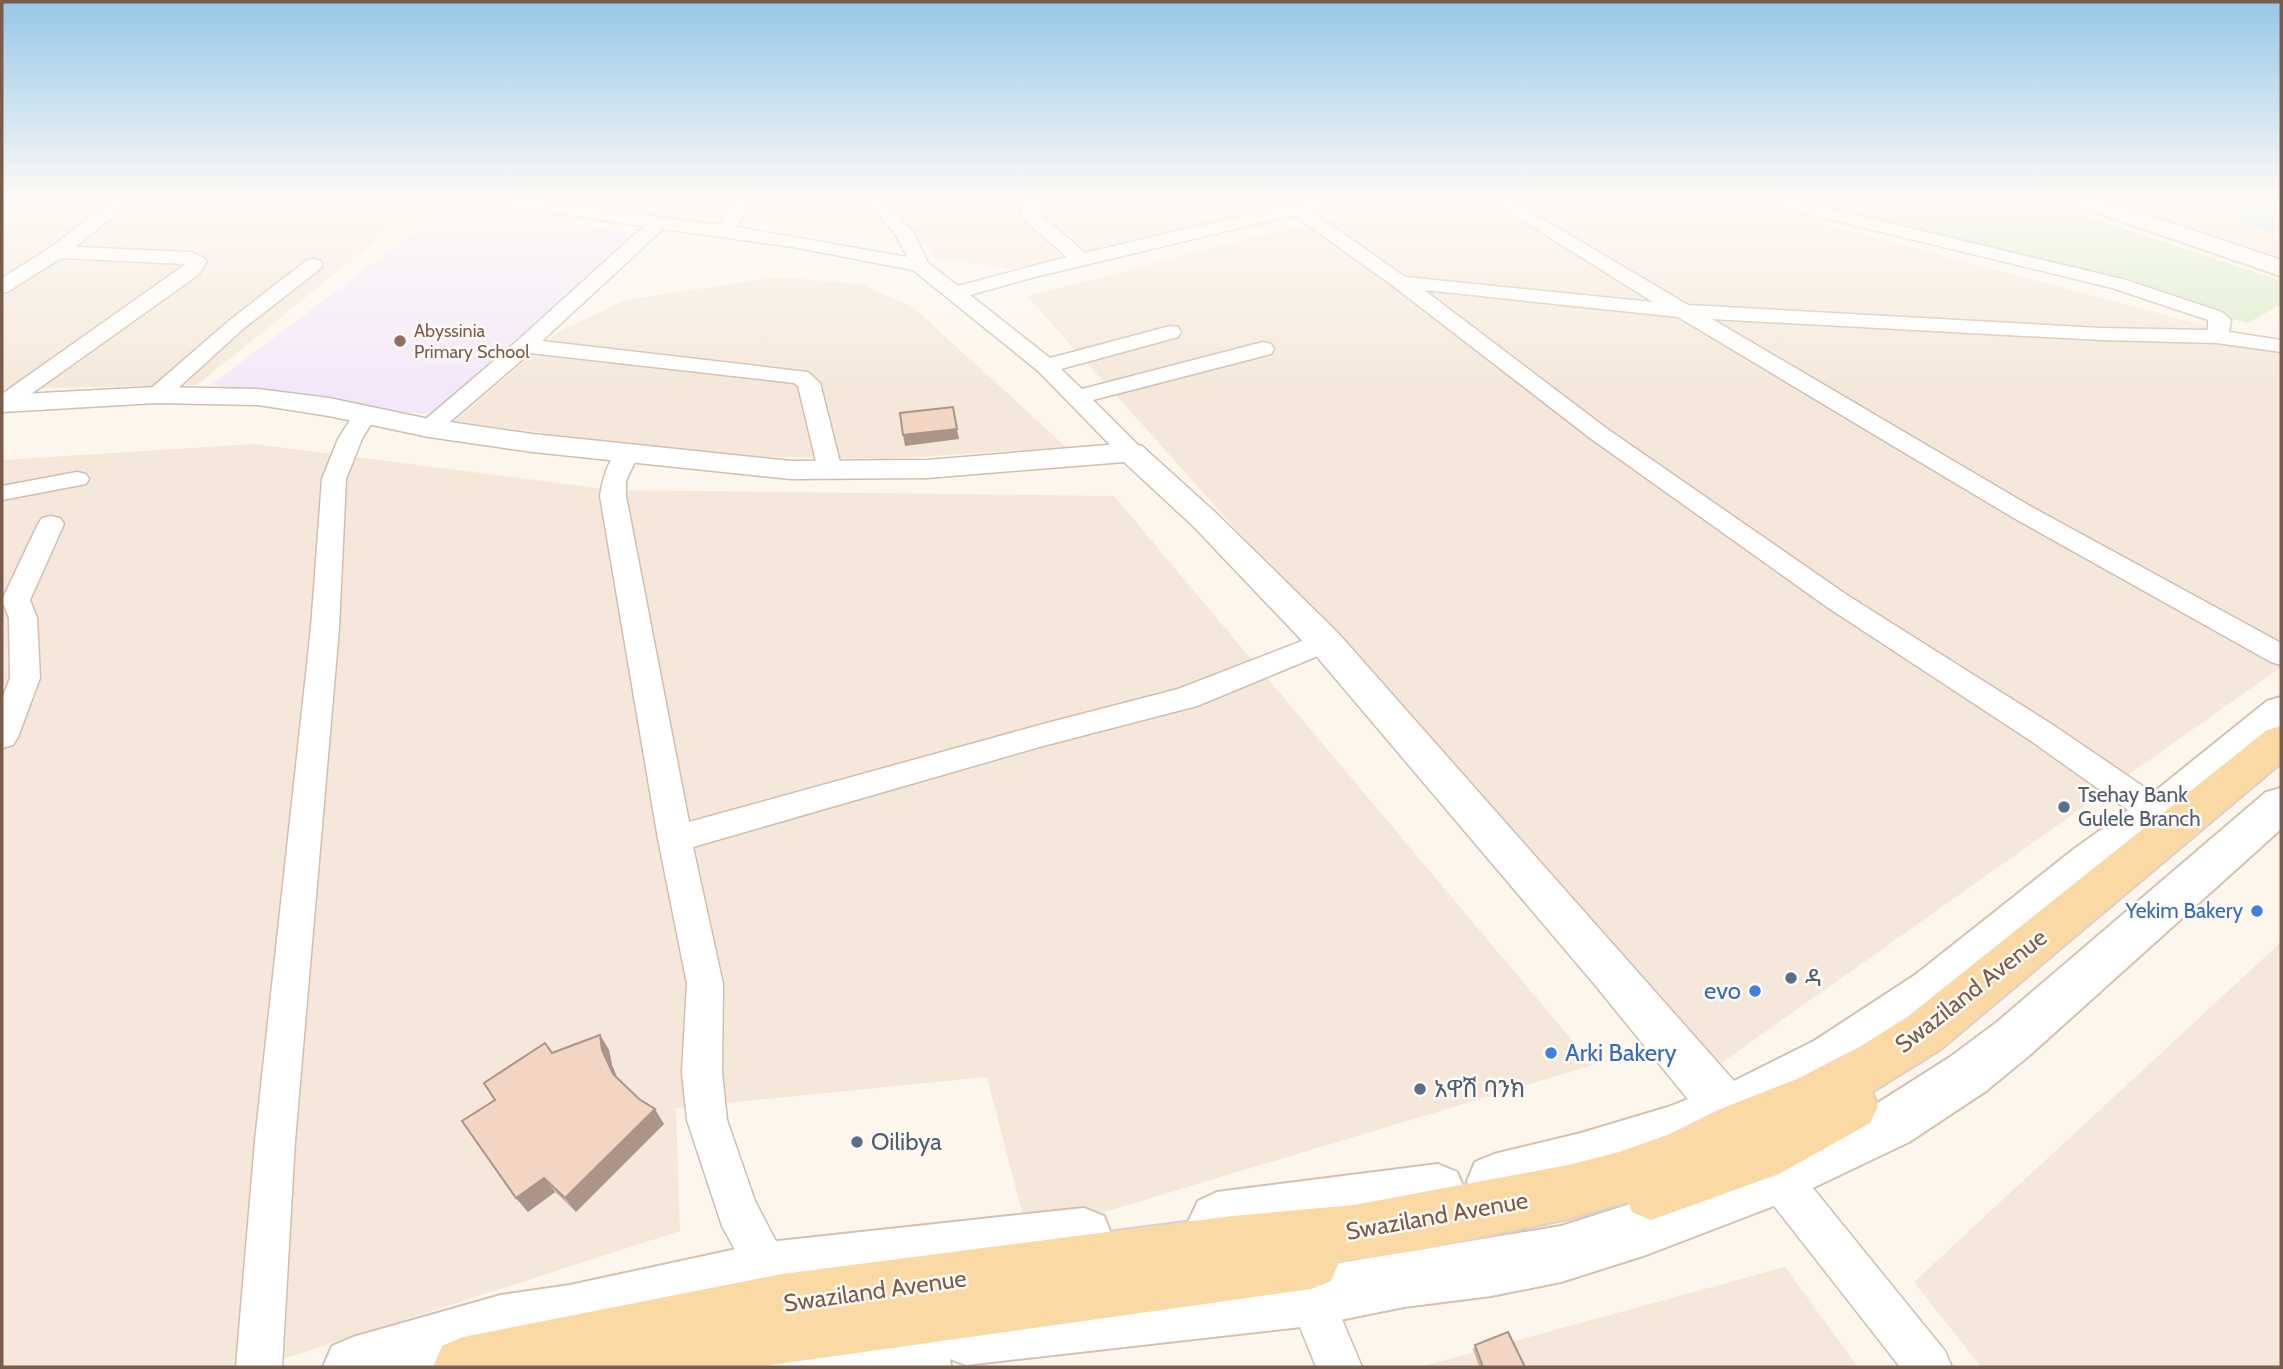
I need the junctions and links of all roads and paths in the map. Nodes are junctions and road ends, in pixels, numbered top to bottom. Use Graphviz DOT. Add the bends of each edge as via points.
graph roads {
  1 [pos="40,263"];
  2 [pos="196,263"];
  3 [pos="615,263"];
  4 [pos="909,263"];
  5 [pos="1070,263"];
  6 [pos="1373,263"];
  7 [pos="1599,263"];
  8 [pos="2028,263"];
  9 [pos="313,265"];
  10 [pos="919,265"];
  11 [pos="1400,282"];
  12 [pos="2,287"];
  13 [pos="956,293"];
  14 [pos="1685,311"];
  15 [pos="1170,332"];
  16 [pos="2217,337"];
  17 [pos="525,346"];
  18 [pos="2281,346"];
  19 [pos="1263,349"];
  20 [pos="1046,366"];
  21 [pos="157,395"];
  22 [pos="1078,397"];
  23 [pos="2,404"];
  24 [pos="357,428"];
  25 [pos="429,428"];
  26 [pos="1132,452"];
  27 [pos="619,468"];
  28 [pos="830,470"];
  29 [pos="77,479"];
  30 [pos="2,493"];
  31 [pos="51,524"];
  32 [pos="9,601"];
  33 [pos="1325,642"];
  34 [pos="2281,655"];
  35 [pos="2281,711"];
  36 [pos="2,737"];
  37 [pos="2281,741"];
  38 [pos="2281,768"];
  39 [pos="2281,804"];
  40 [pos="2157,813"];
  41 [pos="674,839"];
  42 [pos="1750,1142"];
  43 [pos="769,1270"];
  44 [pos="1310,1297"];
  45 [pos="918,1313"];
  46 [pos="259,1367"];
  47 [pos="353,1367"];
  48 [pos="463,1367"];
  49 [pos="590,1367"];
  50 [pos="774,1367"];
  51 [pos="1339,1367"];
  52 [pos="1928,1367"];
  1 -- 12 [label="street"];
  2 -- 23 [label="street"];
  3 -- 17 [label="street"];
  4 -- 10 [label="street"];
  5 -- 13 [label="street"];
  6 -- 11 [label="street"];
  7 -- 14 [label="street"];
  8 -- 16 [label="street" via="2156,295 2215,316 2220,320"];
  9 -- 21 [label="street"];
  10 -- 13 [label="street"];
  11 -- 14 [label="street"];
  11 -- 40 [label="street" via="1598,433 1837,601"];
  13 -- 20 [label="street"];
  14 -- 16 [label="street"];
  14 -- 34 [label="street" via="2010,507"];
  15 -- 20 [label="street"];
  16 -- 18 [label="street"];
  17 -- 25 [label="street"];
  17 -- 28 [label="street" via="800,377 809,383"];
  19 -- 22 [label="street"];
  20 -- 22 [label="street"];
  21 -- 23 [label="street"];
  21 -- 24 [label="street" via="258,397"];
  22 -- 26 [label="street"];
  24 -- 25 [label="street"];
  24 -- 46 [label="street" via="334,479 324,640 275,1141"];
  25 -- 27 [label="street" via="533,443"];
  26 -- 28 [label="street" via="927,469"];
  26 -- 33 [label="street"];
  27 -- 28 [label="street"];
  27 -- 41 [label="street" via="613,496"];
  29 -- 30 [label="street"];
  31 -- 32 [label="street"];
  32 -- 36 [label="street" via="23,618 25,678"];
  33 -- 41 [label="street" via="1186,698"];
  33 -- 42 [label="street" via="1602,961"];
  35 -- 40 [label="main road"];
  37 -- 42 [label="main road, Swaziland Avenue" via="1924,1033 1814,1097"];
  38 -- 42 [label="main road, Swaziland Avenue" via="1924,1063"];
  39 -- 42 [label="main road" via="2014,1038 1891,1124"];
  40 -- 42 [label="main road" via="1934,989 1830,1058 1776,1086"];
  41 -- 43 [label="street" via="705,984 702,1072 707,1120 737,1211"];
  42 -- 44 [label="main road" via="1646,1227 1560,1254"];
  42 -- 45 [label="main road, Swaziland Avenue" via="1590,1213 1433,1246"];
  42 -- 52 [label="street"];
  43 -- 45 [label="main road"];
  43 -- 47 [label="main road" via="570,1314 500,1324"];
  44 -- 45 [label="main road"];
  44 -- 51 [label="street"];
  45 -- 48 [label="main road, Swaziland Avenue" via="782,1303"];
  45 -- 49 [label="main road, Swaziland Avenue"];
  45 -- 50 [label="main road"];
}
